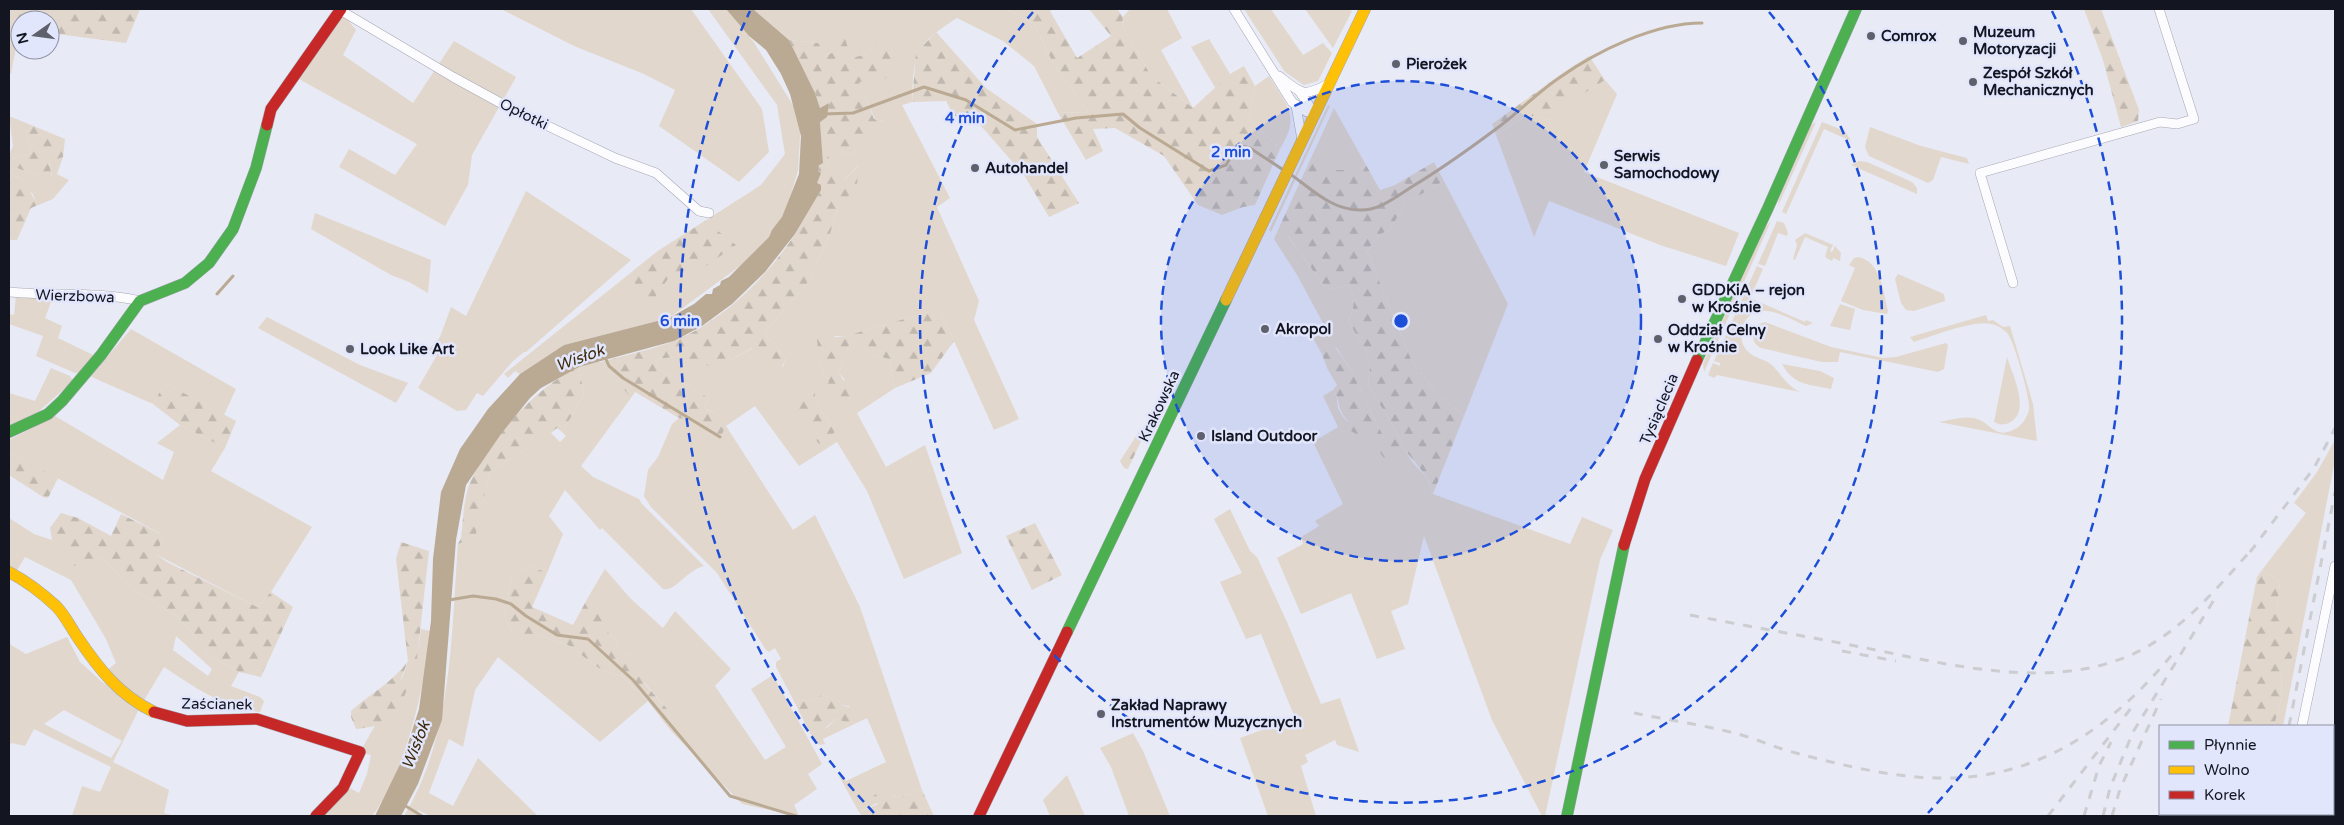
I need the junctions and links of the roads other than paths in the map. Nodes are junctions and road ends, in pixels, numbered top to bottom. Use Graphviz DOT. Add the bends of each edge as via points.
graph roads {
  1 [pos="341,9"];
  2 [pos="1234,9"];
  3 [pos="1365,9"];
  4 [pos="1856,9"];
  5 [pos="2159,9"];
  6 [pos="1274,71"];
  7 [pos="1330,83"];
  8 [pos="1299,91"];
  9 [pos="1296,106"];
  10 [pos="1315,114"];
  11 [pos="1303,141"];
  12 [pos="709,213"];
  13 [pos="2013,283"];
  14 [pos="9,292"];
  15 [pos="140,301"];
  16 [pos="9,432"];
  17 [pos="2335,566"];
  18 [pos="9,572"];
  19 [pos="2302,725"];
  20 [pos="316,816"];
  21 [pos="979,816"];
  22 [pos="1567,816"];
  1 -- 12 [label="street, Opłotki" via="506,106 615,158 656,173 699,211"];
  1 -- 15 [label="street" via="271,109 256,168 234,229 209,263 185,283"];
  2 -- 6 [label="street"];
  3 -- 7 [label="street, Krakowska"];
  4 -- 22 [label="street, Tysiąclecia" via="1645,479 1619,563"];
  5 -- 13 [label="street" via="2194,119 2177,124 2160,122 1980,173"];
  6 -- 8 [label="street"];
  6 -- 9 [label="street"];
  7 -- 8 [label="street" via="1310,93"];
  7 -- 10 [label="street, Krakowska"];
  8 -- 10 [label="street"];
  9 -- 10 [label="street"];
  9 -- 11 [label="street"];
  10 -- 11 [label="street, Krakowska"];
  11 -- 21 [label="street, Krakowska"];
  14 -- 15 [label="street, Wierzbowa" via="80,294"];
  15 -- 16 [label="street" via="62,401 48,414"];
  17 -- 19 [label="street"];
  18 -- 20 [label="street, Zaścianek" via="57,607 111,683 153,712 187,721 257,719 360,752 350,779 334,802"];
}
